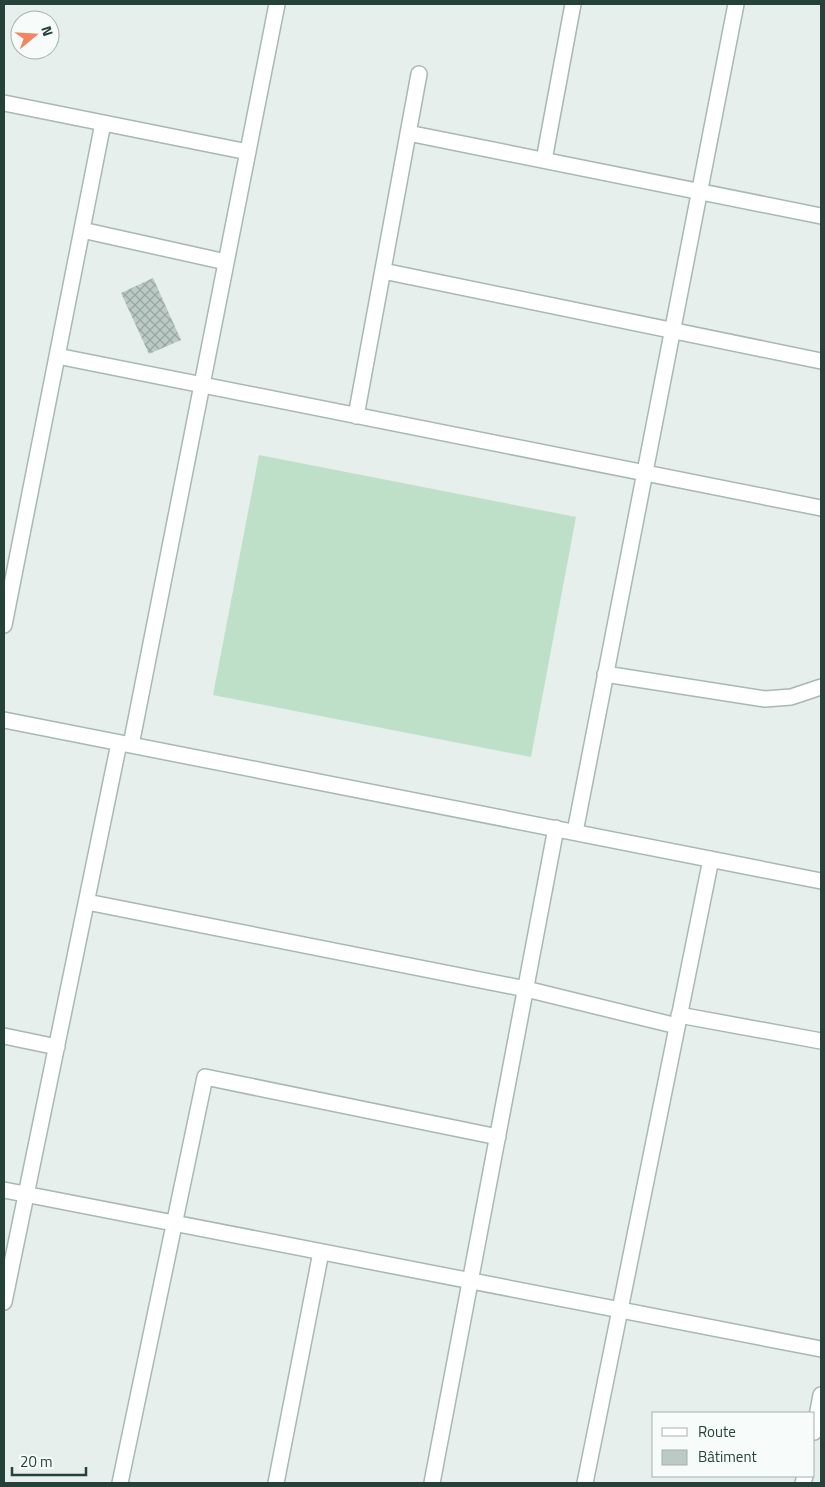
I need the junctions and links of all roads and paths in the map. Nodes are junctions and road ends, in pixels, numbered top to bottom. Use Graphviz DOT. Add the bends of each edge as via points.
graph roads {
  1 [pos="278,4"];
  2 [pos="574,4"];
  3 [pos="736,4"];
  4 [pos="419,74"];
  5 [pos="4,103"];
  6 [pos="103,123"];
  7 [pos="408,133"];
  8 [pos="248,152"];
  9 [pos="544,160"];
  10 [pos="700,192"];
  11 [pos="821,216"];
  12 [pos="82,230"];
  13 [pos="226,262"];
  14 [pos="383,271"];
  15 [pos="673,330"];
  16 [pos="57,356"];
  17 [pos="821,361"];
  18 [pos="202,385"];
  19 [pos="356,416"];
  20 [pos="645,473"];
  21 [pos="821,508"];
  22 [pos="4,626"];
  23 [pos="606,674"];
  24 [pos="821,687"];
  25 [pos="4,720"];
  26 [pos="125,744"];
  27 [pos="556,828"];
  28 [pos="575,832"];
  29 [pos="711,859"];
  30 [pos="821,881"];
  31 [pos="87,902"];
  32 [pos="526,989"];
  33 [pos="678,1021"];
  34 [pos="4,1036"];
  35 [pos="821,1041"];
  36 [pos="57,1047"];
  37 [pos="498,1137"];
  38 [pos="4,1190"];
  39 [pos="26,1194"];
  40 [pos="175,1223"];
  41 [pos="322,1252"];
  42 [pos="470,1281"];
  43 [pos="4,1302"];
  44 [pos="620,1310"];
  45 [pos="821,1350"];
  46 [pos="821,1395"];
  47 [pos="815,1427"];
  48 [pos="120,1483"];
  49 [pos="276,1483"];
  50 [pos="432,1483"];
  51 [pos="585,1483"];
  1 -- 8 [label="street"];
  2 -- 9 [label="street"];
  3 -- 10 [label="street"];
  4 -- 7 [label="street"];
  5 -- 6 [label="street"];
  6 -- 8 [label="street"];
  6 -- 12 [label="street"];
  7 -- 9 [label="street"];
  7 -- 14 [label="street"];
  8 -- 13 [label="street"];
  9 -- 10 [label="street"];
  10 -- 11 [label="street"];
  10 -- 15 [label="street"];
  12 -- 13 [label="street"];
  12 -- 16 [label="street"];
  13 -- 18 [label="street"];
  14 -- 15 [label="street"];
  14 -- 19 [label="street"];
  15 -- 17 [label="street"];
  15 -- 20 [label="street"];
  16 -- 18 [label="street"];
  16 -- 22 [label="street"];
  18 -- 19 [label="street"];
  18 -- 26 [label="street"];
  19 -- 20 [label="street"];
  20 -- 21 [label="street"];
  20 -- 23 [label="street"];
  23 -- 24 [label="street" via="765,699 791,697"];
  23 -- 28 [label="street"];
  25 -- 26 [label="street"];
  26 -- 27 [label="street"];
  26 -- 31 [label="street"];
  27 -- 28 [label="street"];
  27 -- 32 [label="street"];
  28 -- 29 [label="street"];
  29 -- 30 [label="street"];
  29 -- 33 [label="street"];
  31 -- 32 [label="street"];
  31 -- 36 [label="street"];
  32 -- 33 [label="street"];
  32 -- 37 [label="street"];
  33 -- 35 [label="street"];
  33 -- 44 [label="street"];
  34 -- 36 [label="street"];
  36 -- 39 [label="street"];
  37 -- 40 [label="street" via="205,1077"];
  37 -- 42 [label="street"];
  38 -- 39 [label="street"];
  39 -- 40 [label="street"];
  39 -- 43 [label="street"];
  40 -- 41 [label="street"];
  40 -- 48 [label="street"];
  41 -- 42 [label="street"];
  41 -- 49 [label="street"];
  42 -- 44 [label="street"];
  42 -- 50 [label="street"];
  44 -- 45 [label="street"];
  44 -- 51 [label="street"];
  46 -- 47 [label="street"];
}
